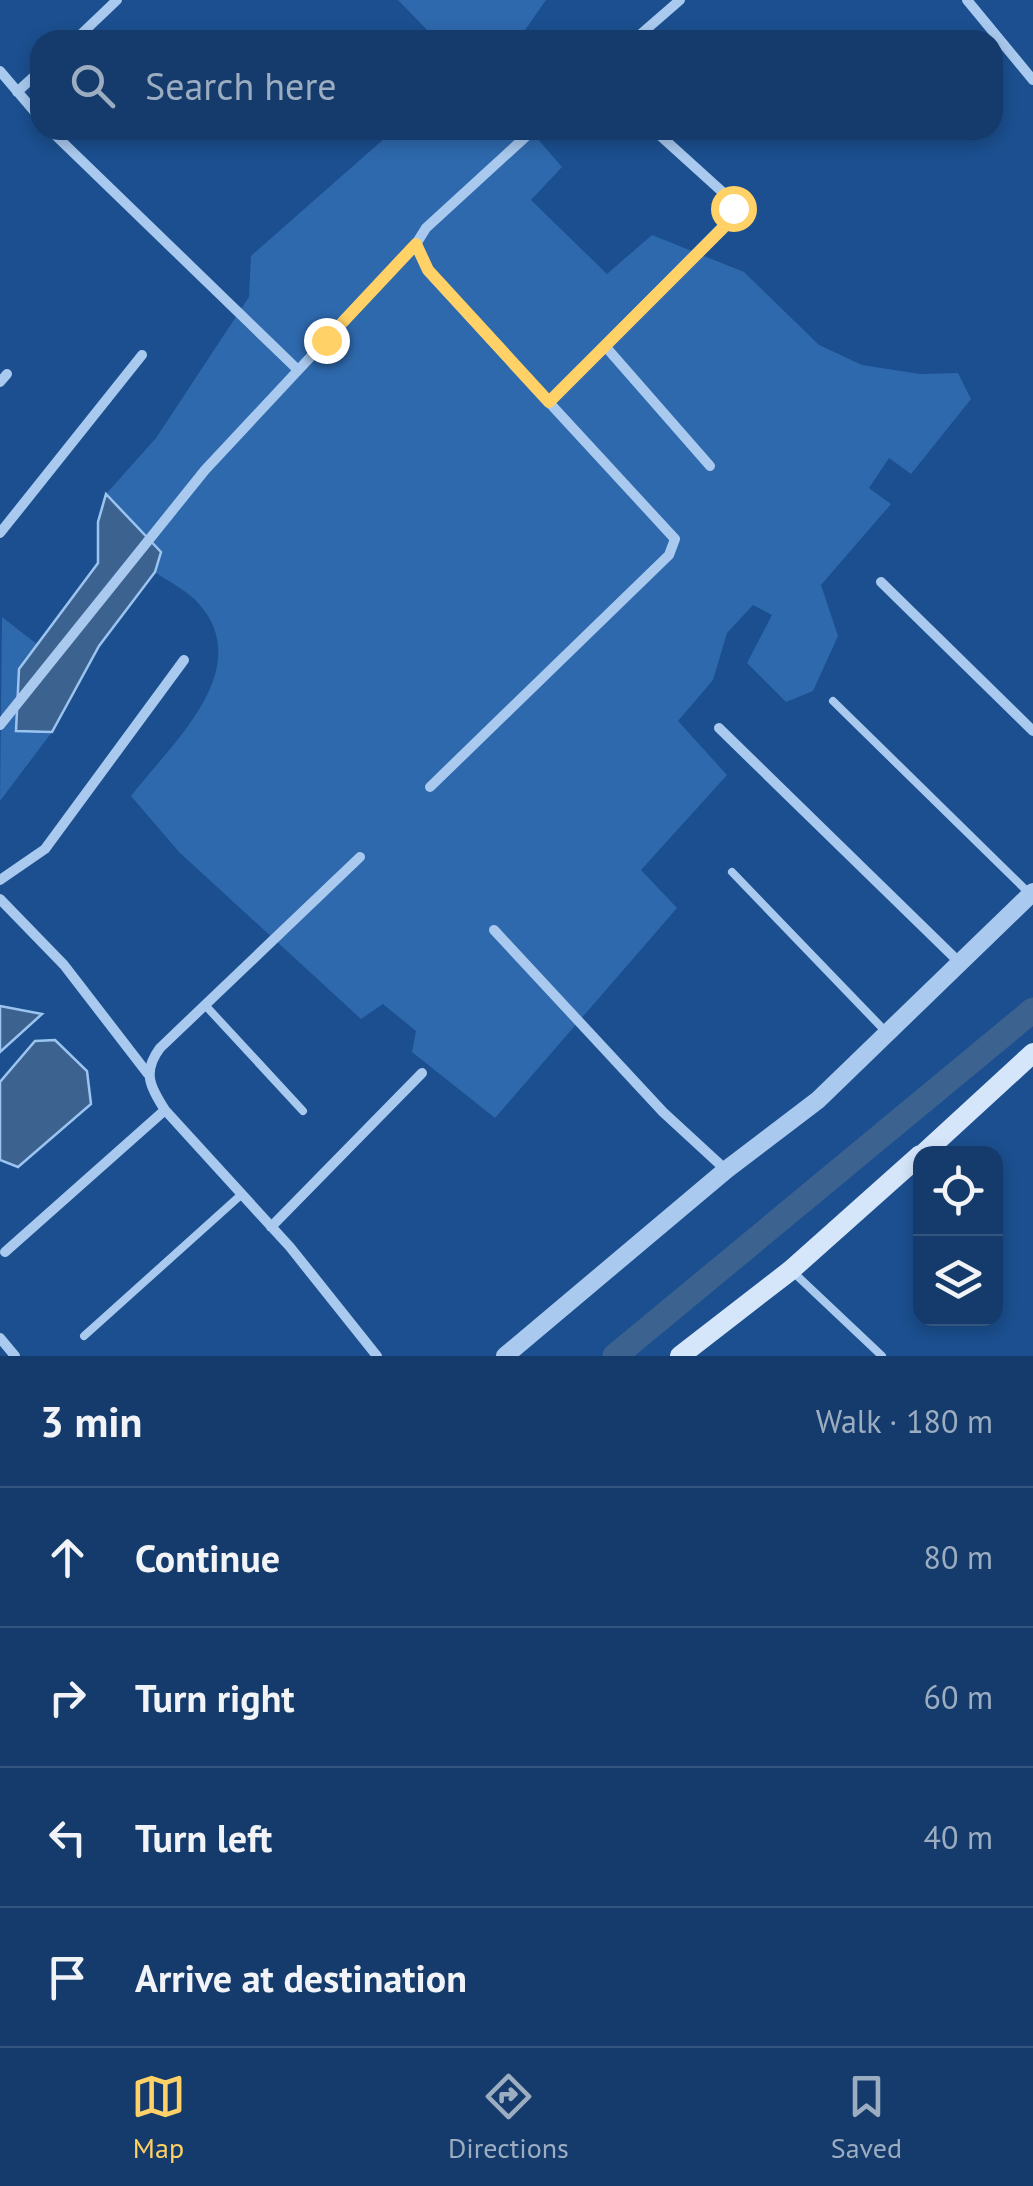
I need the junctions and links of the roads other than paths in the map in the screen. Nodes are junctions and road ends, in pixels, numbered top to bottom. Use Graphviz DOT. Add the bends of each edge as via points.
graph roads {
  1 [pos="117,0"];
  2 [pos="680,0"];
  3 [pos="967,0"];
  4 [pos="86,30"];
  5 [pos="646,30"];
  6 [pos="992,30"];
  7 [pos="1003,44"];
  8 [pos="0,71"];
  9 [pos="30,80"];
  10 [pos="1033,80"];
  11 [pos="17,92"];
  12 [pos="30,107"];
  13 [pos="60,140"];
  14 [pos="522,140"];
  15 [pos="665,140"];
  16 [pos="416,244"];
  17 [pos="605,346"];
  18 [pos="142,355"];
  19 [pos="298,370"];
  20 [pos="549,402"];
  21 [pos="710,466"];
  22 [pos="0,533"];
  23 [pos="881,582"];
  24 [pos="184,660"];
  25 [pos="833,701"];
  26 [pos="0,724"];
  27 [pos="719,728"];
  28 [pos="1033,730"];
  29 [pos="430,788"];
  30 [pos="360,858"];
  31 [pos="732,872"];
  32 [pos="0,880"];
  33 [pos="1032,893"];
  34 [pos="0,899"];
  35 [pos="494,930"];
  36 [pos="960,962"];
  37 [pos="205,1006"];
  38 [pos="889,1035"];
  39 [pos="1033,1053"];
  40 [pos="422,1073"];
  41 [pos="148,1074"];
  42 [pos="165,1110"];
  43 [pos="302,1111"];
  44 [pos="931,1146"];
  45 [pos="913,1162"];
  46 [pos="726,1170"];
  47 [pos="242,1194"];
  48 [pos="271,1227"];
  49 [pos="5,1252"];
  50 [pos="791,1270"];
  51 [pos="84,1336"];
  52 [pos="0,1338"];
  53 [pos="15,1356"];
  54 [pos="377,1356"];
  55 [pos="506,1356"];
  56 [pos="680,1356"];
  57 [pos="882,1356"];
  1 -- 4 [label="street"];
  2 -- 5 [label="street"];
  3 -- 6 [label="street"];
  7 -- 10 [label="street"];
  8 -- 11 [label="street"];
  9 -- 11 [label="street"];
  11 -- 12 [label="street"];
  13 -- 19 [label="street"];
  14 -- 16 [label="street"];
  15 -- 17 [label="street" via="728,198 731,218"];
  16 -- 19 [label="street"];
  16 -- 20 [label="street" via="428,270"];
  17 -- 20 [label="street"];
  17 -- 21 [label="street"];
  18 -- 22 [label="street"];
  19 -- 26 [label="street" via="205,470"];
  20 -- 29 [label="street" via="670,531 674,547"];
  23 -- 28 [label="street"];
  24 -- 32 [label="street" via="45,849"];
  25 -- 33 [label="lane"];
  27 -- 36 [label="street"];
  30 -- 37 [label="street"];
  31 -- 38 [label="lane"];
  33 -- 36 [label="street"];
  34 -- 41 [label="street" via="64,965"];
  35 -- 46 [label="street"];
  36 -- 38 [label="street"];
  37 -- 41 [label="street" via="160,1048"];
  37 -- 43 [label="lane"];
  38 -- 46 [label="street"];
  39 -- 44 [label="main road"];
  40 -- 48 [label="street"];
  41 -- 42 [label="street"];
  42 -- 47 [label="street"];
  42 -- 49 [label="street"];
  45 -- 50 [label="main road"];
  46 -- 55 [label="street"];
  47 -- 48 [label="street"];
  47 -- 51 [label="lane"];
  48 -- 54 [label="street"];
  50 -- 56 [label="main road"];
  50 -- 57 [label="lane"];
  52 -- 53 [label="street"];
}
